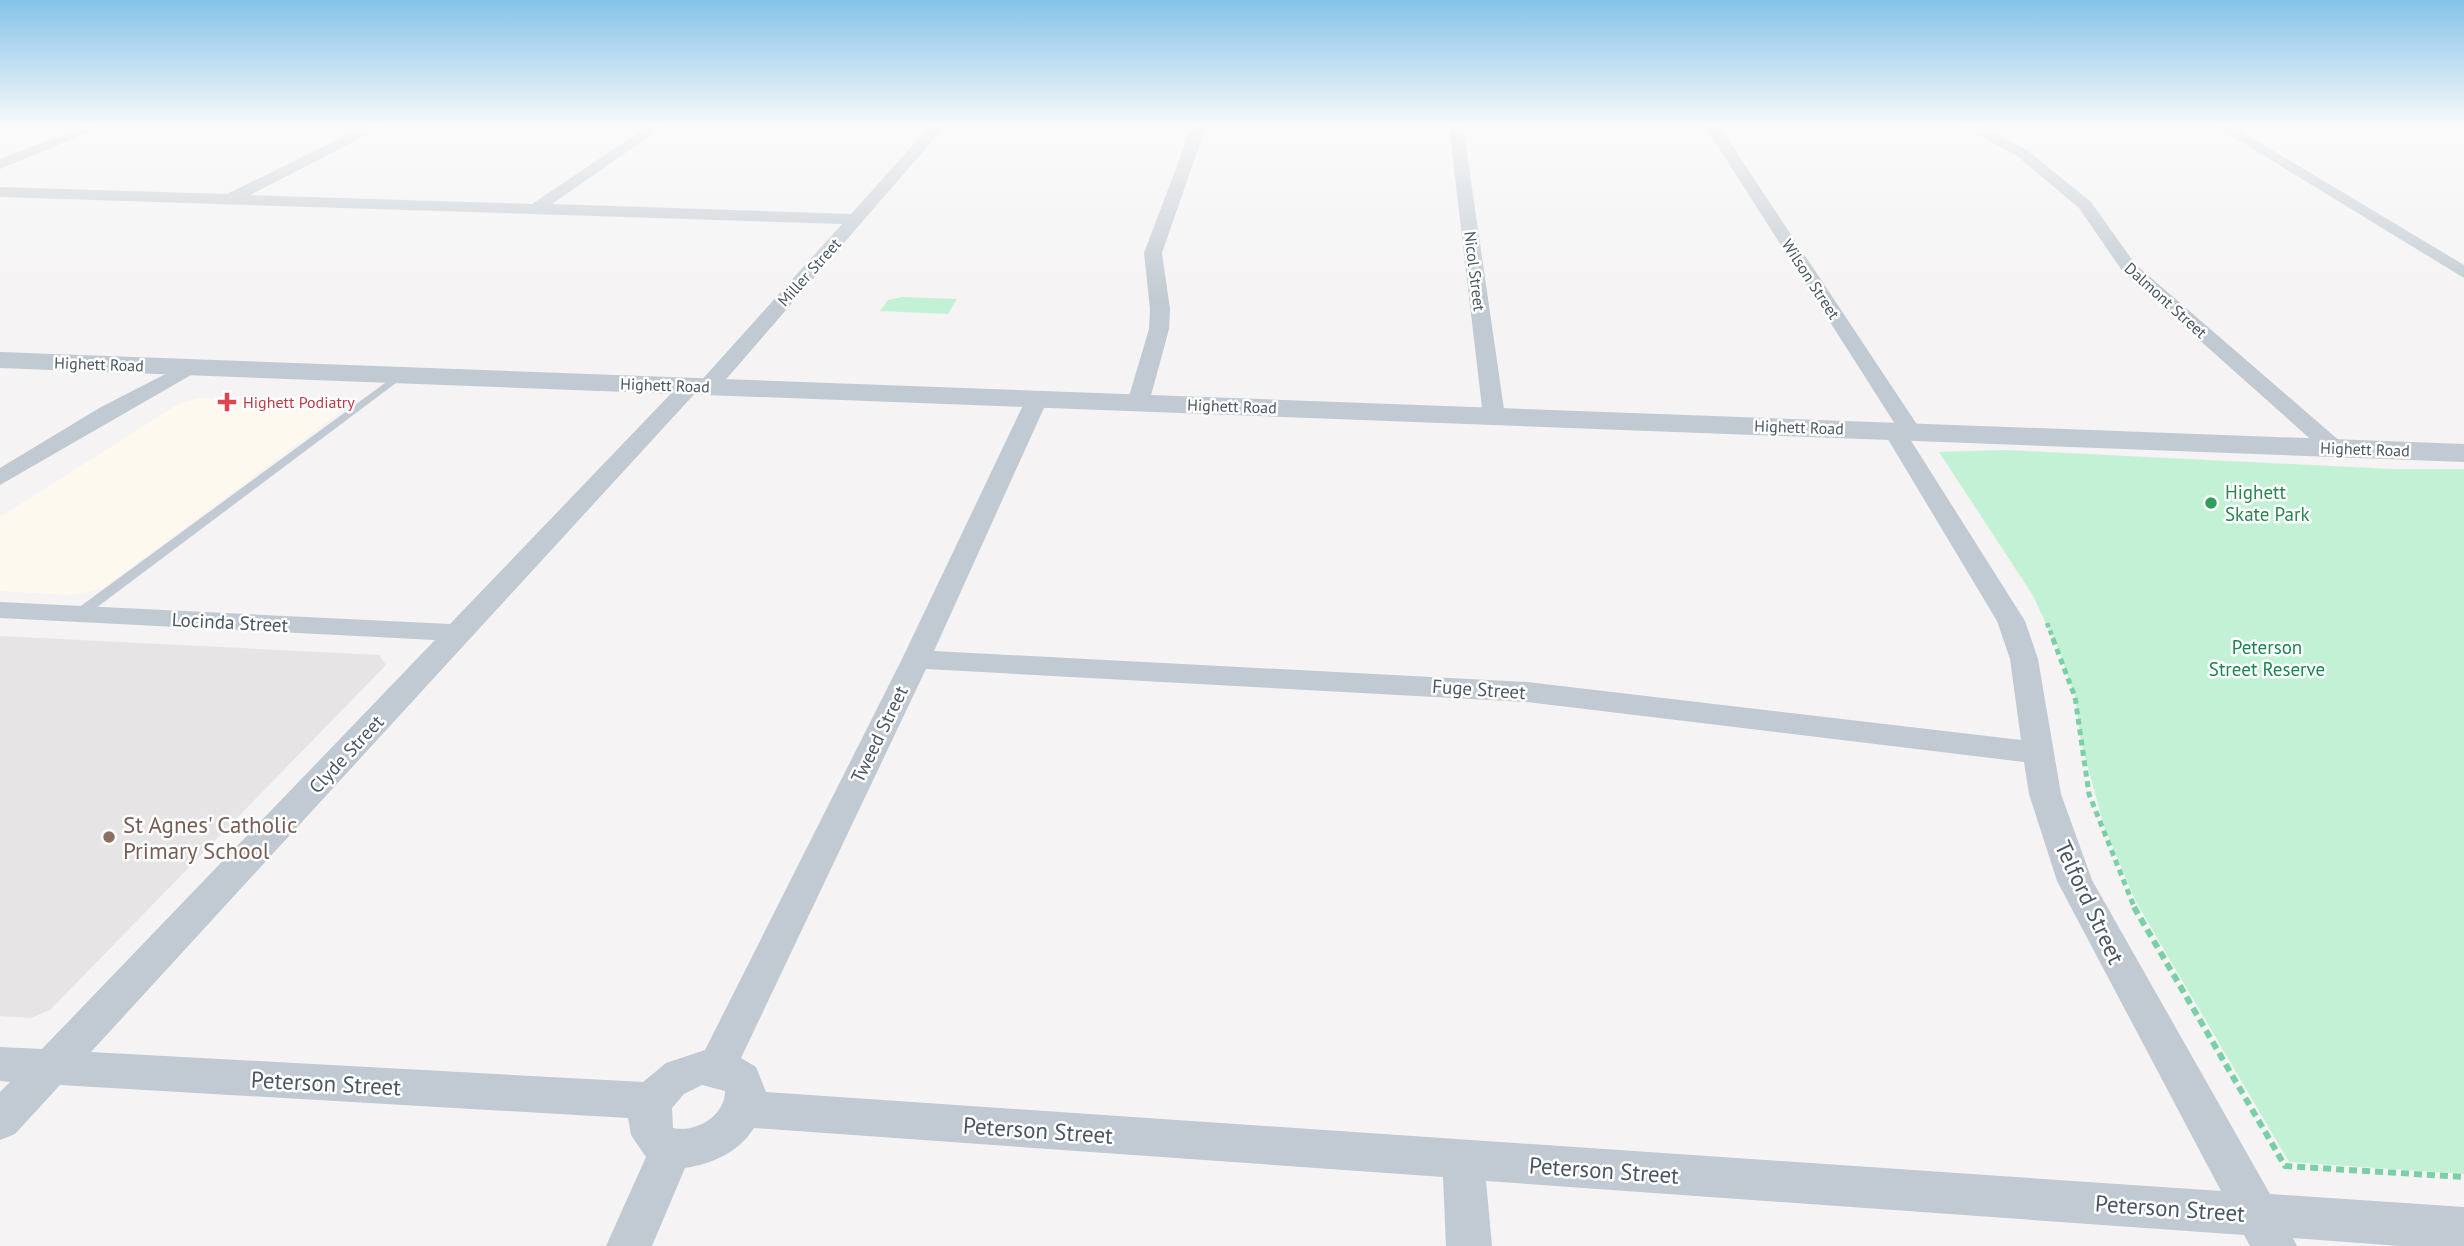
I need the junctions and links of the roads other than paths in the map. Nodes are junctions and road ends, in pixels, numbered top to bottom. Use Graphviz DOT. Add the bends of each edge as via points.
graph roads {
  1 [pos="260,184"];
  2 [pos="572,184"];
  3 [pos="886,184"];
  4 [pos="1178,184"];
  5 [pos="1464,184"];
  6 [pos="1748,184"];
  7 [pos="2060,184"];
  8 [pos="2318,184"];
  9 [pos="0,192"];
  10 [pos="230,199"];
  11 [pos="536,209"];
  12 [pos="856,219"];
  13 [pos="2464,273"];
  14 [pos="0,360"];
  15 [pos="181,367"];
  16 [pos="400,375"];
  17 [pos="699,386"];
  18 [pos="1037,399"];
  19 [pos="1138,403"];
  20 [pos="1494,416"];
  21 [pos="1903,431"];
  22 [pos="2334,448"];
  23 [pos="2464,453"];
  24 [pos="0,478"];
  25 [pos="0,610"];
  26 [pos="79,614"];
  27 [pos="460,633"];
  28 [pos="916,659"];
  29 [pos="2038,753"];
  30 [pos="0,1064"];
  31 [pos="717,1067"];
  32 [pos="51,1068"];
  33 [pos="653,1101"];
  34 [pos="744,1109"];
  35 [pos="0,1121"];
  36 [pos="671,1149"];
  37 [pos="1463,1160"];
  38 [pos="2464,1229"];
  39 [pos="2265,1230"];
  40 [pos="629,1246"];
  41 [pos="1469,1246"];
  1 -- 10 [label="street"];
  2 -- 11 [label="street"];
  3 -- 12 [label="street, Miller Street"];
  4 -- 19 [label="street" via="1153,253 1159,329"];
  5 -- 20 [label="street, Nicol Street"];
  6 -- 21 [label="street, Wilson Street"];
  7 -- 22 [label="street, Dalmont Street" via="2085,205 2129,268"];
  8 -- 13 [label="street"];
  9 -- 10 [label="street"];
  10 -- 11 [label="street"];
  11 -- 12 [label="street"];
  12 -- 17 [label="street, Miller Street"];
  14 -- 15 [label="street, Highett Road"];
  15 -- 16 [label="street, Highett Road"];
  15 -- 24 [label="street"];
  16 -- 17 [label="street, Highett Road"];
  16 -- 26 [label="lane"];
  17 -- 18 [label="street, Highett Road"];
  17 -- 27 [label="street, Clyde Street"];
  18 -- 19 [label="street, Highett Road"];
  18 -- 28 [label="street, Tweed Street"];
  19 -- 20 [label="street, Highett Road"];
  20 -- 21 [label="street, Highett Road"];
  21 -- 22 [label="street, Highett Road"];
  21 -- 29 [label="street, Telford Street" via="2011,621 2024,659"];
  22 -- 23 [label="street, Highett Road"];
  25 -- 26 [label="street, Locinda Street"];
  26 -- 27 [label="street, Locinda Street"];
  27 -- 32 [label="street, Clyde Street"];
  28 -- 29 [label="street, Fuge Street" via="1527,692"];
  28 -- 31 [label="street, Tweed Street"];
  29 -- 39 [label="street, Telford Street" via="2045,794 2075,881"];
  30 -- 32 [label="street, Peterson Street"];
  31 -- 33 [label="street" via="702,1067 674,1079"];
  31 -- 34 [label="street" via="738,1076 745,1085"];
  32 -- 33 [label="street, Peterson Street"];
  32 -- 35 [label="street, Clyde Street"];
  33 -- 36 [label="street" via="650,1130 654,1139"];
  34 -- 36 [label="street" via="715,1141"];
  34 -- 37 [label="street, Peterson Street"];
  36 -- 40 [label="street"];
  37 -- 39 [label="street, Peterson Street"];
  37 -- 41 [label="street"];
  38 -- 39 [label="street, Peterson Street"];
}
